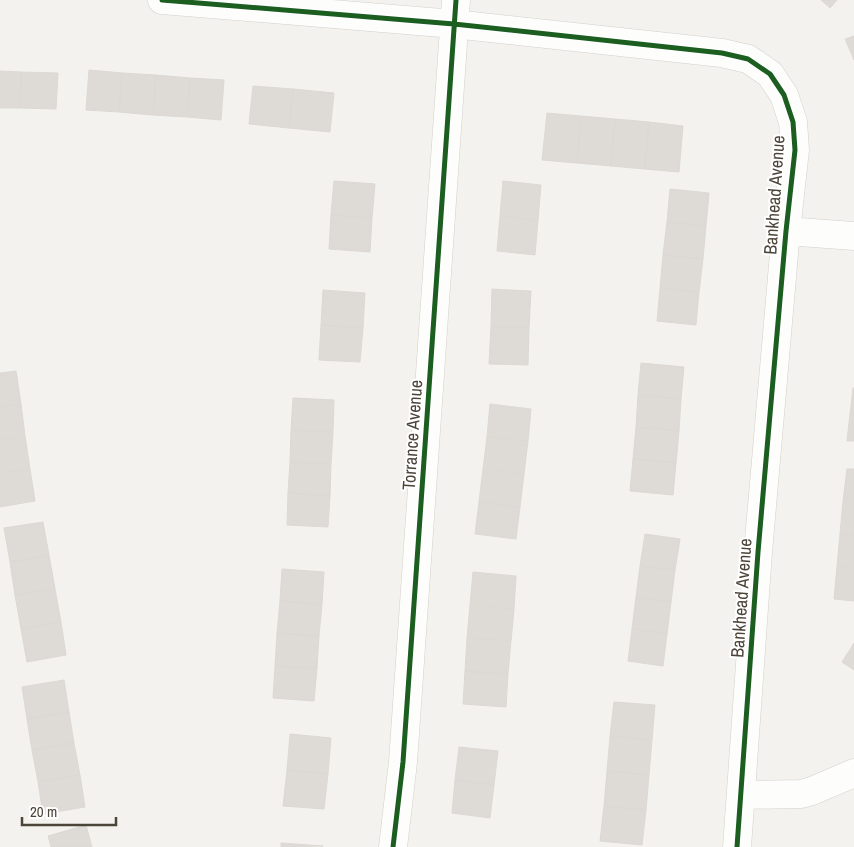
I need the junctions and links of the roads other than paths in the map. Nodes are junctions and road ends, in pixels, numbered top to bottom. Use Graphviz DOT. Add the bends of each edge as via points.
graph roads {
  1 [pos="162,0"];
  2 [pos="455,12"];
  3 [pos="786,231"];
  4 [pos="854,236"];
  5 [pos="854,772"];
  6 [pos="741,795"];
  7 [pos="393,847"];
  8 [pos="737,847"];
  1 -- 2 [label="street, Bankhead Avenue"];
  2 -- 3 [label="street, Bankhead Avenue" via="748,59 770,74 784,95 793,122 795,150"];
  2 -- 7 [label="street, Torrance Avenue" via="403,762"];
  3 -- 4 [label="street"];
  3 -- 6 [label="street, Bankhead Avenue"];
  5 -- 6 [label="street" via="801,794"];
  6 -- 8 [label="street, Bankhead Avenue"];
}
